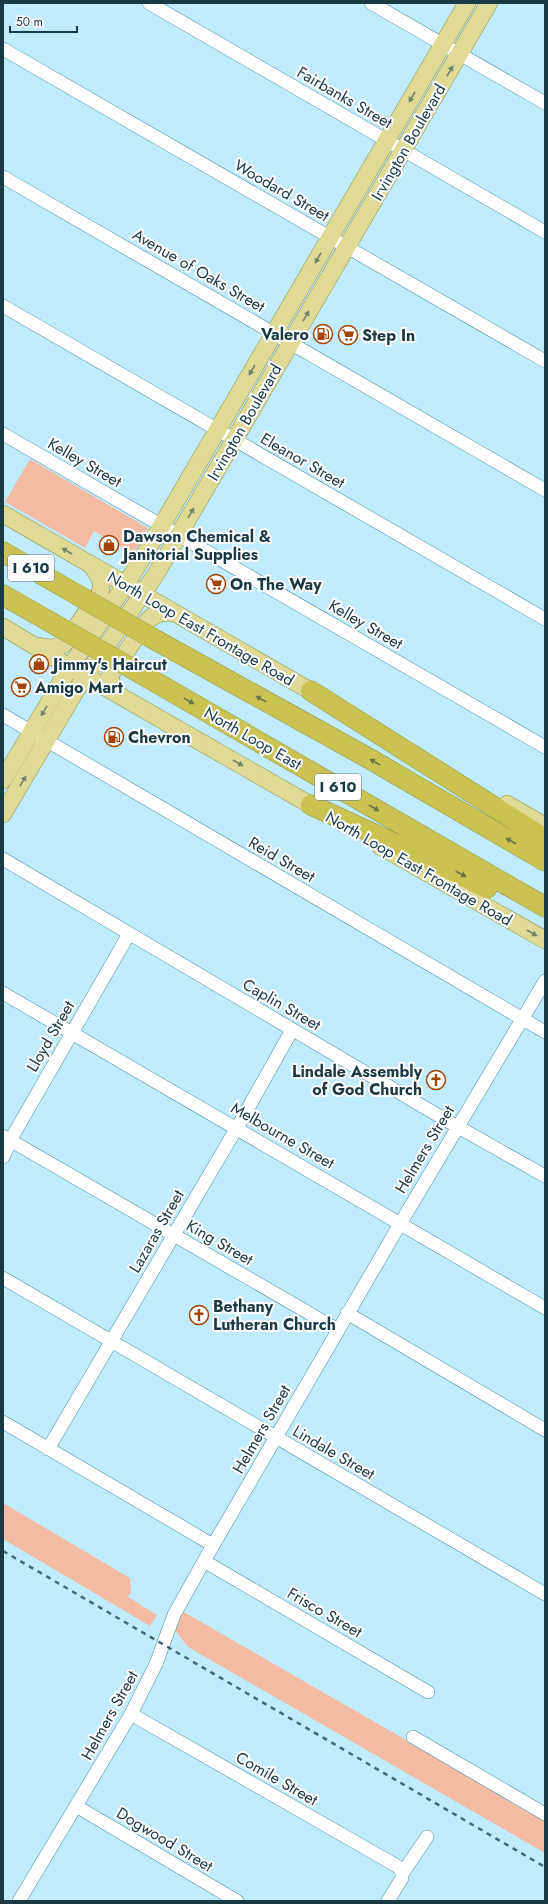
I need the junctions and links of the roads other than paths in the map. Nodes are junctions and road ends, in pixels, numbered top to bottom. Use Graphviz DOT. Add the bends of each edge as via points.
graph roads {
  1 [pos="148,3"];
  2 [pos="371,3"];
  3 [pos="467,3"];
  4 [pos="489,3"];
  5 [pos="442,44"];
  6 [pos="3,49"];
  7 [pos="459,54"];
  8 [pos="545,103"];
  9 [pos="386,141"];
  10 [pos="404,151"];
  11 [pos="3,177"];
  12 [pos="545,232"];
  13 [pos="330,237"];
  14 [pos="347,246"];
  15 [pos="3,306"];
  16 [pos="274,333"];
  17 [pos="291,343"];
  18 [pos="545,361"];
  19 [pos="217,430"];
  20 [pos="3,434"];
  21 [pos="234,440"];
  22 [pos="545,490"];
  23 [pos="3,514"];
  24 [pos="162,525"];
  25 [pos="178,535"];
  26 [pos="3,545"];
  27 [pos="3,552"];
  28 [pos="90,564"];
  29 [pos="125,584"];
  30 [pos="59,585"];
  31 [pos="142,594"];
  32 [pos="3,595"];
  33 [pos="3,611"];
  34 [pos="175,613"];
  35 [pos="545,619"];
  36 [pos="3,627"];
  37 [pos="56,632"];
  38 [pos="34,645"];
  39 [pos="70,667"];
  40 [pos="86,676"];
  41 [pos="123,679"];
  42 [pos="311,691"];
  43 [pos="3,715"];
  44 [pos="32,732"];
  45 [pos="47,741"];
  46 [pos="545,747"];
  47 [pos="3,780"];
  48 [pos="311,806"];
  49 [pos="3,814"];
  50 [pos="545,826"];
  51 [pos="545,839"];
  52 [pos="3,859"];
  53 [pos="545,861"];
  54 [pos="545,907"];
  55 [pos="545,917"];
  56 [pos="129,934"];
  57 [pos="545,940"];
  58 [pos="545,981"];
  59 [pos="3,993"];
  60 [pos="522,1018"];
  61 [pos="292,1030"];
  62 [pos="545,1032"];
  63 [pos="72,1033"];
  64 [pos="457,1126"];
  65 [pos="237,1128"];
  66 [pos="7,1138"];
  67 [pos="3,1157"];
  68 [pos="545,1176"];
  69 [pos="400,1224"];
  70 [pos="174,1235"];
  71 [pos="3,1278"];
  72 [pos="545,1308"];
  73 [pos="347,1313"];
  74 [pos="338,1330"];
  75 [pos="111,1342"];
  76 [pos="3,1422"];
  77 [pos="545,1430"];
  78 [pos="277,1438"];
  79 [pos="48,1449"];
  80 [pos="213,1545"];
  81 [pos="204,1561"];
  82 [pos="545,1594"];
  83 [pos="428,1692"];
  84 [pos="131,1714"];
  85 [pos="413,1737"];
  86 [pos="76,1806"];
  87 [pos="545,1814"];
  88 [pos="427,1837"];
  89 [pos="402,1874"];
  90 [pos="20,1901"];
  91 [pos="237,1901"];
  92 [pos="388,1901"];
  1 -- 9 [label="street, Fairbanks Street"];
  2 -- 5 [label="street"];
  3 -- 5 [label="main road, Irvington Boulevard"];
  4 -- 7 [label="main road, Irvington Boulevard"];
  5 -- 7 [label="street"];
  5 -- 9 [label="main road, Irvington Boulevard, one-way"];
  6 -- 13 [label="street, Woodard Street"];
  7 -- 8 [label="street"];
  10 -- 7 [label="main road, Irvington Boulevard, one-way"];
  9 -- 10 [label="street, Fairbanks Street"];
  9 -- 13 [label="main road, Irvington Boulevard"];
  10 -- 12 [label="street, Fairbanks Street"];
  10 -- 14 [label="main road, Irvington Boulevard"];
  11 -- 16 [label="street, Avenue of Oaks Street"];
  13 -- 14 [label="street, Woodard Street"];
  13 -- 16 [label="main road, Irvington Boulevard, one-way"];
  17 -- 14 [label="main road, Irvington Boulevard, one-way"];
  14 -- 18 [label="street, Woodard Street"];
  15 -- 19 [label="street, Eleanor Street"];
  16 -- 17 [label="street, Avenue of Oaks Street"];
  16 -- 19 [label="main road, Irvington Boulevard, one-way"];
  17 -- 21 [label="main road, Irvington Boulevard"];
  17 -- 22 [label="street, Avenue of Oaks Street"];
  19 -- 21 [label="street, Eleanor Street"];
  19 -- 24 [label="main road, Irvington Boulevard"];
  20 -- 24 [label="street, Kelley Street"];
  25 -- 21 [label="main road, Irvington Boulevard, one-way"];
  21 -- 35 [label="street, Eleanor Street"];
  28 -- 23 [label="main road, North Loop East Frontage Road, one-way"];
  24 -- 25 [label="street, Kelley Street"];
  24 -- 29 [label="main road, Irvington Boulevard"];
  25 -- 31 [label="main road, Irvington Boulevard"];
  25 -- 46 [label="street, Kelley Street"];
  26 -- 30 [label="highway"];
  27 -- 30 [label="highway, I 610"];
  28 -- 29 [label="main road, North Loop East Frontage Road"];
  28 -- 38 [label="main road" via="100,578 100,593 60,647"];
  29 -- 31 [label="main road, North Loop East Frontage Road"];
  29 -- 39 [label="main road, Irvington Boulevard"];
  53 -- 30 [label="highway, I 610, one-way, bridge" via="370,759"];
  31 -- 34 [label="main road, North Loop East Frontage Road"];
  31 -- 40 [label="main road, Irvington Boulevard"];
  32 -- 37 [label="highway, North Loop East / I 610"];
  33 -- 37 [label="highway"];
  34 -- 41 [label="main road" via="162,612 148,620 110,676"];
  34 -- 42 [label="main road, North Loop East Frontage Road"];
  36 -- 38 [label="main road, North Loop East Frontage Road"];
  37 -- 41 [label="highway, North Loop East / I 610, bridge"];
  38 -- 39 [label="main road, North Loop East Frontage Road"];
  39 -- 40 [label="main road, North Loop East Frontage Road"];
  39 -- 44 [label="main road, Irvington Boulevard, one-way"];
  40 -- 41 [label="main road, North Loop East Frontage Road"];
  40 -- 45 [label="main road, Irvington Boulevard"];
  41 -- 48 [label="main road, North Loop East Frontage Road, one-way"];
  41 -- 54 [label="highway, North Loop East / I 610, one-way" via="162,685"];
  42 -- 50 [label="main road, North Loop East Frontage Road"];
  42 -- 51 [label="highway"];
  43 -- 44 [label="street, Reid Street"];
  44 -- 45 [label="street, Reid Street"];
  44 -- 47 [label="main road, Irvington Boulevard"];
  49 -- 45 [label="main road, Irvington Boulevard, one-way"];
  45 -- 60 [label="street, Reid Street"];
  48 -- 55 [label="highway, one-way" via="446,867"];
  48 -- 57 [label="main road, North Loop East Frontage Road, one-way"];
  52 -- 56 [label="street, Caplin Street"];
  56 -- 61 [label="street, Caplin Street"];
  56 -- 63 [label="street, Lloyd Street"];
  58 -- 60 [label="street, Helmers Street"];
  59 -- 63 [label="street, Melbourne Street"];
  60 -- 62 [label="street, Reid Street"];
  60 -- 64 [label="street, Helmers Street"];
  61 -- 64 [label="street, Caplin Street"];
  61 -- 65 [label="street, Lazaras Street"];
  63 -- 65 [label="street, Melbourne Street"];
  63 -- 66 [label="street, Lloyd Street"];
  64 -- 68 [label="street, Caplin Street"];
  64 -- 69 [label="street, Helmers Street"];
  65 -- 69 [label="street, Melbourne Street"];
  65 -- 70 [label="street, Lazaras Street"];
  66 -- 67 [label="street, Lloyd Street"];
  66 -- 70 [label="street, King Street"];
  69 -- 72 [label="street, Melbourne Street"];
  69 -- 73 [label="street, Helmers Street"];
  70 -- 74 [label="street, King Street"];
  70 -- 75 [label="street, Lazaras Street"];
  71 -- 75 [label="street, Lindale Street"];
  73 -- 74 [label="street, Helmers Street"];
  73 -- 77 [label="street"];
  74 -- 78 [label="street, Helmers Street"];
  75 -- 78 [label="street, Lindale Street"];
  75 -- 79 [label="street, Lazaras Street"];
  76 -- 79 [label="street"];
  78 -- 80 [label="street, Helmers Street"];
  78 -- 82 [label="street, Lindale Street"];
  79 -- 80 [label="street"];
  80 -- 81 [label="street, Helmers Street"];
  81 -- 83 [label="street, Frisco Street"];
  81 -- 84 [label="street, Helmers Street" via="174,1615 156,1664"];
  84 -- 86 [label="street, Helmers Street"];
  84 -- 89 [label="street, Comile Street" via="397,1866"];
  85 -- 87 [label="street"];
  86 -- 90 [label="street, Helmers Street"];
  86 -- 91 [label="street, Dogwood Street"];
  88 -- 89 [label="street"];
  89 -- 92 [label="street"];
}
